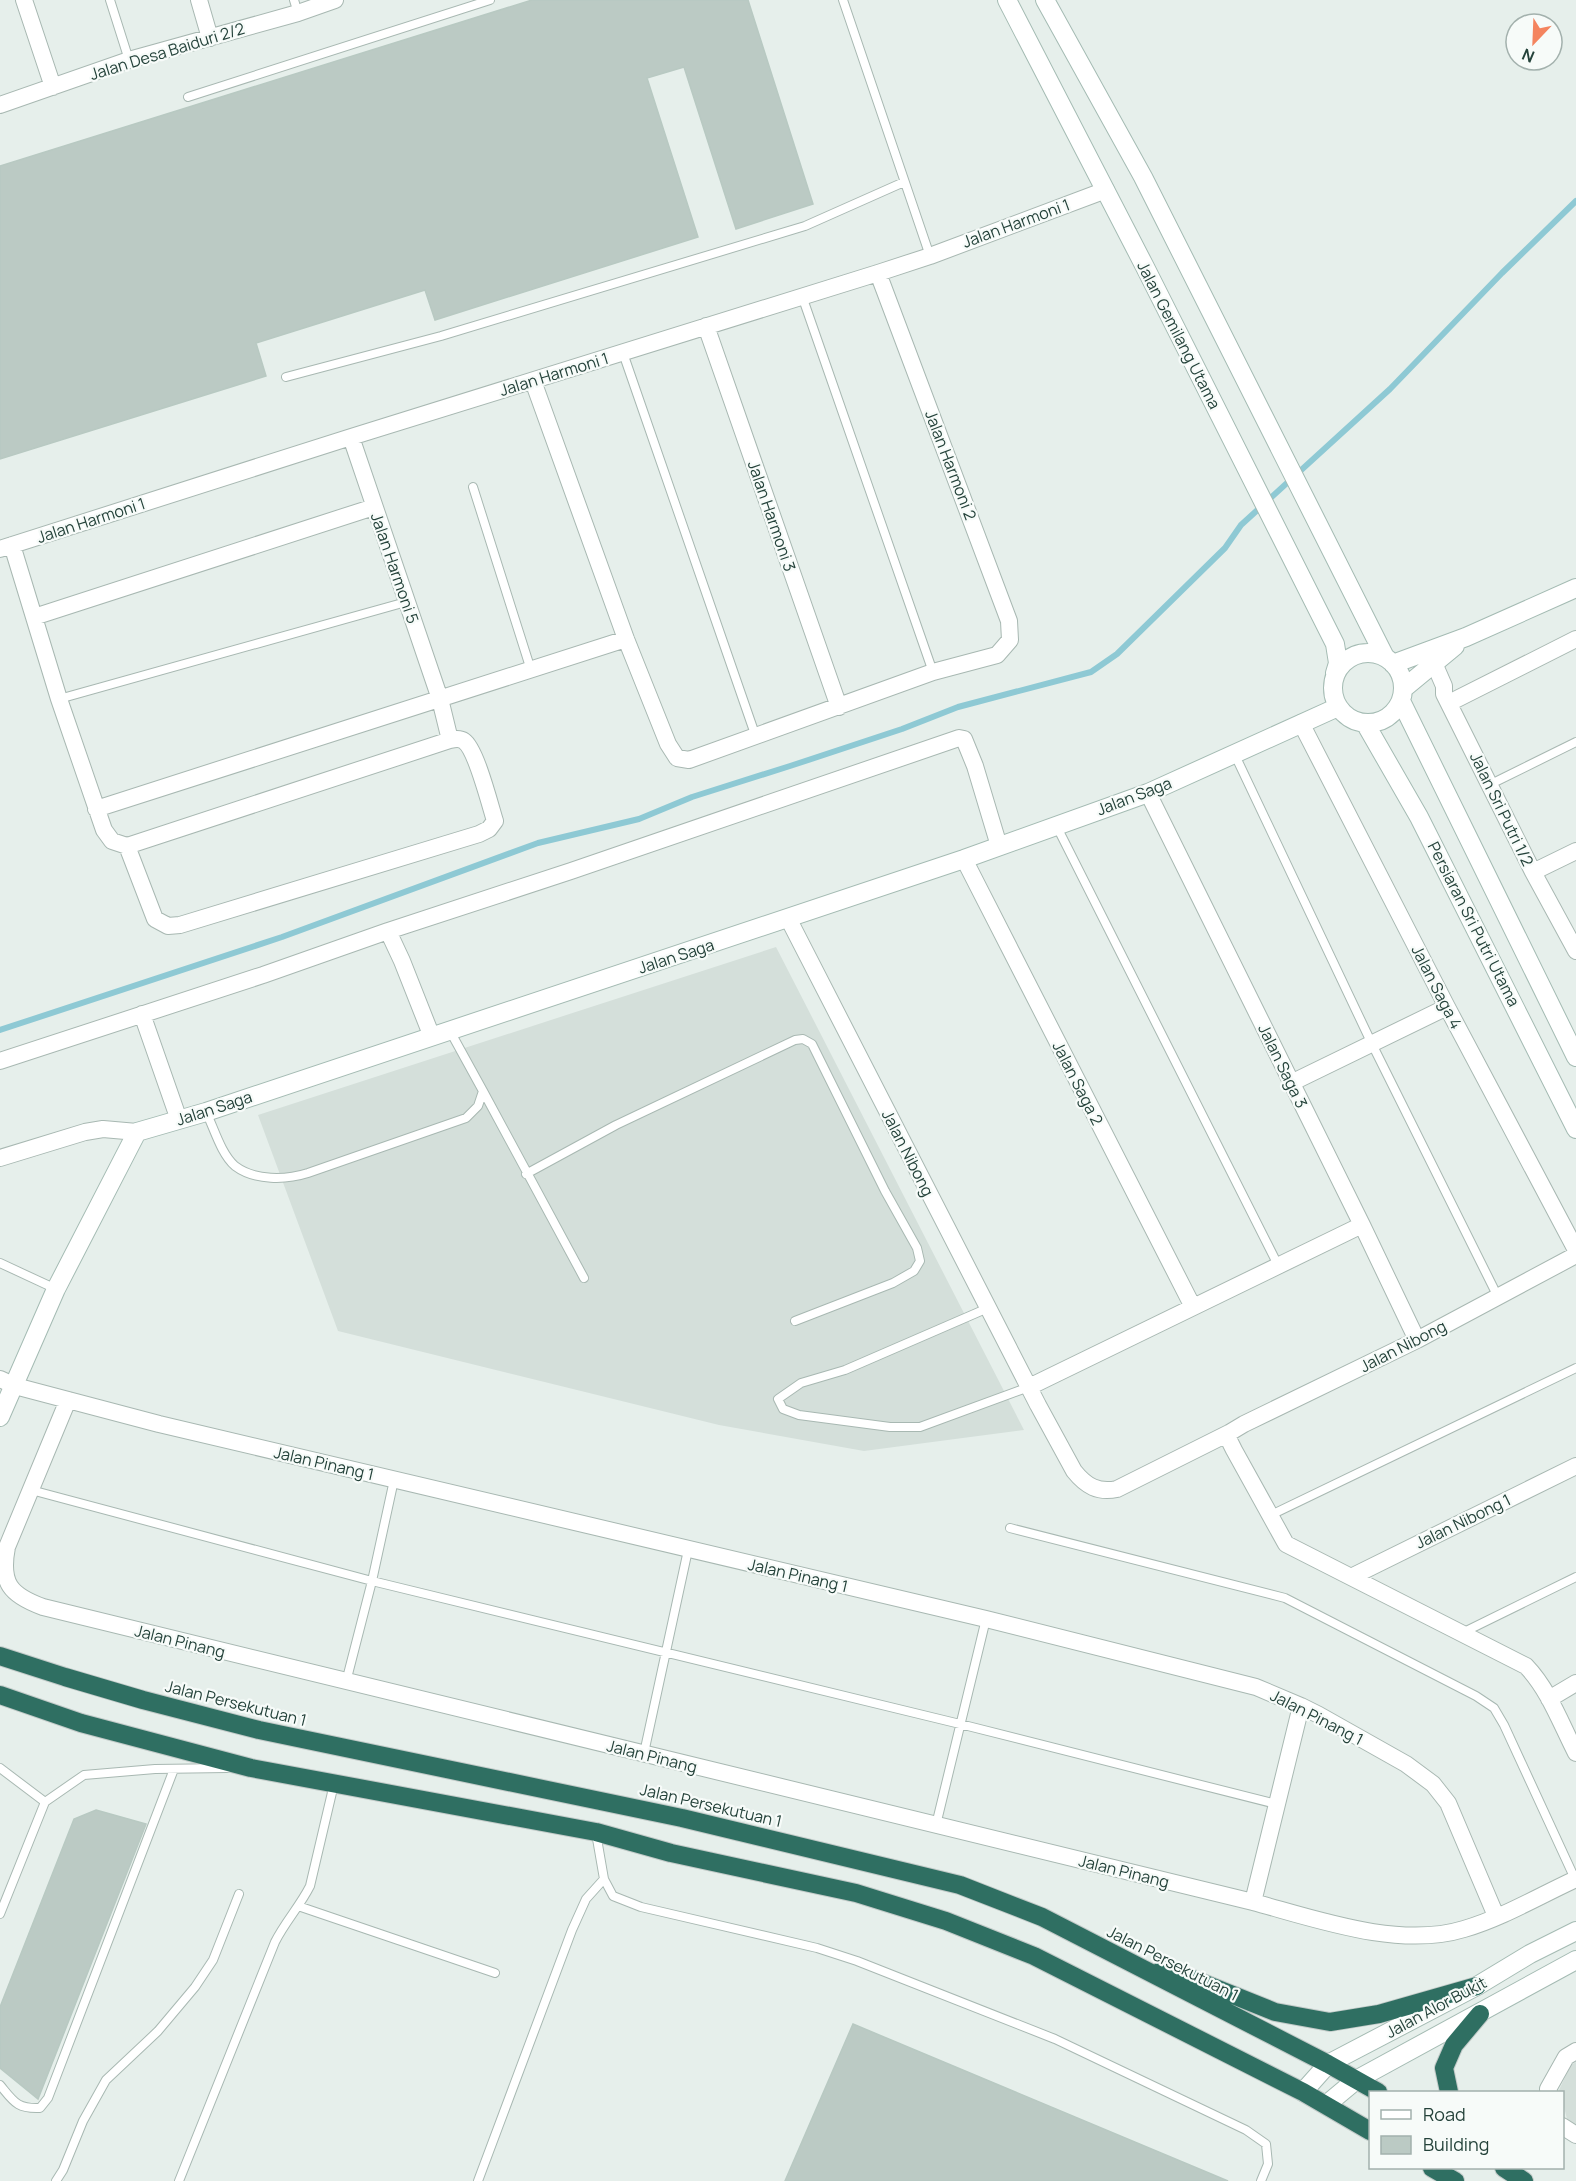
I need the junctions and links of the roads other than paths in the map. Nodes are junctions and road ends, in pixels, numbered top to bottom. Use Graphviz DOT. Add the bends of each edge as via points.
graph roads {
  1 [pos="24,0"];
  2 [pos="110,0"];
  3 [pos="199,0"];
  4 [pos="335,0"];
  5 [pos="490,0"];
  6 [pos="843,0"];
  7 [pos="1007,0"];
  8 [pos="1045,0"];
  9 [pos="296,6"];
  10 [pos="210,38"];
  11 [pos="129,60"];
  12 [pos="53,87"];
  13 [pos="188,97"];
  14 [pos="0,105"];
  15 [pos="904,182"];
  16 [pos="1106,190"];
  17 [pos="930,256"];
  18 [pos="878,273"];
  19 [pos="802,296"];
  20 [pos="706,326"];
  21 [pos="623,353"];
  22 [pos="286,377"];
  23 [pos="532,381"];
  24 [pos="351,437"];
  25 [pos="473,487"];
  26 [pos="374,507"];
  27 [pos="6,547"];
  28 [pos="1576,588"];
  29 [pos="406,602"];
  30 [pos="34,617"];
  31 [pos="1466,637"];
  32 [pos="626,639"];
  33 [pos="1576,639"];
  34 [pos="1389,661"];
  35 [pos="1434,663"];
  36 [pos="531,670"];
  37 [pos="933,672"];
  38 [pos="1335,673"];
  39 [pos="1402,695"];
  40 [pos="58,699"];
  41 [pos="440,699"];
  42 [pos="1449,703"];
  43 [pos="839,707"];
  44 [pos="1338,707"];
  45 [pos="1301,723"];
  46 [pos="1365,723"];
  47 [pos="756,737"];
  48 [pos="450,740"];
  49 [pos="1576,742"];
  50 [pos="1234,753"];
  51 [pos="1491,784"];
  52 [pos="1148,793"];
  53 [pos="96,809"];
  54 [pos="1056,825"];
  55 [pos="127,846"];
  56 [pos="999,846"];
  57 [pos="1576,851"];
  58 [pos="964,859"];
  59 [pos="1533,872"];
  60 [pos="788,918"];
  61 [pos="388,931"];
  62 [pos="1576,950"];
  63 [pos="1447,1007"];
  64 [pos="142,1014"];
  65 [pos="450,1031"];
  66 [pos="432,1037"];
  67 [pos="1372,1044"];
  68 [pos="1576,1057"];
  69 [pos="0,1061"];
  70 [pos="1291,1083"];
  71 [pos="483,1091"];
  72 [pos="206,1112"];
  73 [pos="179,1120"];
  74 [pos="1576,1129"];
  75 [pos="137,1132"];
  76 [pos="0,1158"];
  77 [pos="526,1174"];
  78 [pos="1362,1225"];
  79 [pos="1576,1250"];
  80 [pos="1576,1255"];
  81 [pos="0,1263"];
  82 [pos="1278,1265"];
  83 [pos="584,1278"];
  84 [pos="56,1289"];
  85 [pos="1498,1297"];
  86 [pos="1193,1307"];
  87 [pos="988,1308"];
  88 [pos="795,1321"];
  89 [pos="1417,1340"];
  90 [pos="1576,1368"];
  91 [pos="8,1383"];
  92 [pos="1029,1388"];
  93 [pos="68,1400"];
  94 [pos="0,1417"];
  95 [pos="1230,1433"];
  96 [pos="1576,1466"];
  97 [pos="394,1480"];
  98 [pos="31,1490"];
  99 [pos="1271,1515"];
  100 [pos="1010,1528"];
  101 [pos="688,1550"];
  102 [pos="1351,1577"];
  103 [pos="1576,1577"];
  104 [pos="372,1581"];
  105 [pos="986,1619"];
  106 [pos="1462,1633"];
  107 [pos="0,1649"];
  108 [pos="665,1653"];
  109 [pos="0,1656"];
  110 [pos="20,1662"];
  111 [pos="346,1682"];
  112 [pos="1576,1683"];
  113 [pos="0,1695"];
  114 [pos="1549,1699"];
  115 [pos="0,1701"];
  116 [pos="26,1705"];
  117 [pos="1301,1706"];
  118 [pos="960,1724"];
  119 [pos="1576,1753"];
  120 [pos="644,1754"];
  121 [pos="0,1768"];
  122 [pos="251,1768"];
  123 [pos="174,1769"];
  124 [pos="334,1784"];
  125 [pos="45,1802"];
  126 [pos="1276,1804"];
  127 [pos="936,1826"];
  128 [pos="596,1832"];
  129 [pos="604,1879"];
  130 [pos="1575,1879"];
  131 [pos="239,1894"];
  132 [pos="1253,1902"];
  133 [pos="298,1906"];
  134 [pos="0,1914"];
  135 [pos="1496,1916"];
  136 [pos="1042,1917"];
  137 [pos="1576,1931"];
  138 [pos="1576,1960"];
  139 [pos="495,1973"];
  140 [pos="1477,1986"];
  141 [pos="1479,2014"];
  142 [pos="1576,2051"];
  143 [pos="1328,2064"];
  144 [pos="1356,2080"];
  145 [pos="0,2085"];
  146 [pos="1376,2091"];
  147 [pos="1449,2091"];
  148 [pos="1549,2091"];
  149 [pos="1303,2092"];
  150 [pos="1326,2105"];
  151 [pos="1369,2131"];
  152 [pos="1434,2169"];
  153 [pos="1506,2169"];
  154 [pos="56,2181"];
  155 [pos="179,2181"];
  156 [pos="478,2181"];
  157 [pos="1261,2181"];
  158 [pos="1455,2181"];
  159 [pos="1524,2181"];
  1 -- 12 [label="street"];
  2 -- 11 [label="lane"];
  3 -- 10 [label="street"];
  4 -- 9 [label="street, Jalan Desa Baiduri 2/2"];
  5 -- 13 [label="lane"];
  6 -- 15 [label="lane"];
  7 -- 16 [label="main road, Jalan Gemilang Utama"];
  8 -- 34 [label="main road" via="1143,177"];
  9 -- 10 [label="street, Jalan Desa Baiduri 2/2"];
  10 -- 11 [label="street, Jalan Desa Baiduri 2/2"];
  11 -- 12 [label="street, Jalan Desa Baiduri 2/2"];
  12 -- 14 [label="street, Jalan Desa Baiduri 2/2"];
  15 -- 17 [label="lane"];
  15 -- 22 [label="lane" via="806,225 441,336"];
  16 -- 17 [label="street, Jalan Harmoni 1"];
  16 -- 38 [label="main road, Jalan Gemilang Utama" via="1335,644"];
  17 -- 18 [label="street, Jalan Harmoni 1"];
  18 -- 19 [label="street, Jalan Harmoni 1"];
  18 -- 37 [label="street, Jalan Harmoni 2" via="1009,621 1010,640 997,655"];
  19 -- 20 [label="street, Jalan Harmoni 1"];
  19 -- 37 [label="lane"];
  20 -- 21 [label="street, Jalan Harmoni 1"];
  20 -- 43 [label="street, Jalan Harmoni 3"];
  21 -- 23 [label="street, Jalan Harmoni 1"];
  21 -- 47 [label="lane"];
  23 -- 24 [label="street, Jalan Harmoni 1"];
  23 -- 32 [label="street"];
  24 -- 26 [label="street, Jalan Harmoni 5"];
  24 -- 27 [label="street, Jalan Harmoni 1"];
  25 -- 36 [label="lane"];
  26 -- 29 [label="street, Jalan Harmoni 5"];
  26 -- 30 [label="street"];
  27 -- 30 [label="street"];
  28 -- 31 [label="main road"];
  29 -- 40 [label="lane"];
  29 -- 41 [label="street, Jalan Harmoni 5"];
  30 -- 40 [label="street"];
  31 -- 34 [label="main road"];
  31 -- 35 [label="main road"];
  32 -- 36 [label="street"];
  32 -- 47 [label="street" via="677,758 689,760"];
  33 -- 42 [label="street"];
  34 -- 38 [label="main road" via="1362,653 1342,663"];
  34 -- 39 [label="main road" via="1399,672"];
  35 -- 39 [label="main road"];
  35 -- 42 [label="street, Jalan Sri Putri 1/2"];
  36 -- 41 [label="street"];
  37 -- 43 [label="street"];
  38 -- 44 [label="main road" via="1333,696"];
  39 -- 46 [label="main road" via="1386,718"];
  39 -- 68 [label="main road, Persiaran Sri Putri Utama"];
  40 -- 53 [label="street"];
  41 -- 48 [label="street, Jalan Harmoni 5"];
  41 -- 53 [label="street"];
  42 -- 51 [label="street, Jalan Sri Putri 1/2"];
  43 -- 47 [label="street"];
  44 -- 45 [label="main road, Jalan Saga"];
  44 -- 46 [label="main road" via="1349,718"];
  45 -- 50 [label="main road, Jalan Saga"];
  45 -- 63 [label="street, Jalan Saga 4"];
  46 -- 74 [label="main road, Persiaran Sri Putri Utama" via="1419,817"];
  48 -- 55 [label="street"];
  48 -- 55 [label="street" via="465,741 485,788 495,821 479,834 168,926 155,919"];
  49 -- 51 [label="lane"];
  50 -- 52 [label="main road, Jalan Saga"];
  50 -- 67 [label="lane"];
  51 -- 59 [label="street, Jalan Sri Putri 1/2"];
  52 -- 54 [label="main road, Jalan Saga"];
  52 -- 70 [label="street, Jalan Saga 3"];
  53 -- 55 [label="street" via="112,841"];
  54 -- 56 [label="main road, Jalan Saga"];
  54 -- 82 [label="lane"];
  56 -- 58 [label="main road, Jalan Saga"];
  56 -- 61 [label="street" via="975,766 964,740 959,738"];
  57 -- 59 [label="street"];
  58 -- 60 [label="main road, Jalan Saga"];
  58 -- 86 [label="street, Jalan Saga 2"];
  59 -- 62 [label="street, Jalan Sri Putri 1/2"];
  60 -- 65 [label="main road, Jalan Saga"];
  60 -- 87 [label="street, Jalan Nibong"];
  61 -- 64 [label="street"];
  61 -- 66 [label="street"];
  63 -- 67 [label="street"];
  63 -- 79 [label="street, Jalan Saga 4"];
  64 -- 69 [label="street"];
  64 -- 73 [label="street"];
  65 -- 66 [label="main road, Jalan Saga"];
  65 -- 71 [label="lane"];
  66 -- 72 [label="main road, Jalan Saga"];
  67 -- 70 [label="street"];
  67 -- 85 [label="lane"];
  70 -- 78 [label="street, Jalan Saga 3"];
  71 -- 72 [label="lane" via="478,1106 466,1118 291,1179 252,1174 235,1165"];
  71 -- 77 [label="lane"];
  72 -- 73 [label="main road, Jalan Saga"];
  73 -- 75 [label="main road, Jalan Saga"];
  75 -- 76 [label="street, Jalan Saga" via="85,1132"];
  75 -- 84 [label="main road"];
  77 -- 83 [label="lane"];
  77 -- 88 [label="lane" via="616,1125 795,1040 808,1041 917,1248 920,1261 914,1271 893,1283"];
  78 -- 82 [label="street"];
  78 -- 89 [label="street, Jalan Saga 3"];
  80 -- 85 [label="street, Jalan Nibong"];
  81 -- 84 [label="lane"];
  82 -- 86 [label="street"];
  84 -- 91 [label="main road"];
  85 -- 89 [label="street, Jalan Nibong"];
  86 -- 92 [label="street"];
  87 -- 92 [label="street, Jalan Nibong"];
  87 -- 92 [label="lane" via="845,1370 801,1383 778,1399 783,1409 799,1415 920,1427"];
  89 -- 95 [label="street, Jalan Nibong"];
  90 -- 99 [label="lane"];
  91 -- 93 [label="street, Jalan Pinang 1"];
  91 -- 94 [label="main road"];
  92 -- 95 [label="street, Jalan Nibong" via="1080,1479 1091,1488 1104,1491 1117,1489"];
  93 -- 97 [label="street, Jalan Pinang 1"];
  93 -- 98 [label="street, Jalan Pinang"];
  95 -- 99 [label="street" via="1234,1449"];
  96 -- 102 [label="street, Jalan Nibong 1"];
  97 -- 101 [label="street, Jalan Pinang 1"];
  97 -- 104 [label="lane"];
  98 -- 104 [label="lane"];
  98 -- 111 [label="street, Jalan Pinang" via="3,1564 4,1577 12,1591 24,1600"];
  99 -- 102 [label="street" via="1286,1544"];
  100 -- 130 [label="lane" via="1285,1598 1476,1696 1494,1708 1504,1725"];
  101 -- 105 [label="street, Jalan Pinang 1"];
  101 -- 108 [label="lane"];
  102 -- 106 [label="street"];
  103 -- 106 [label="lane"];
  104 -- 108 [label="lane"];
  104 -- 111 [label="lane"];
  105 -- 117 [label="street, Jalan Pinang 1" via="1256,1688"];
  105 -- 118 [label="lane"];
  106 -- 114 [label="street" via="1526,1666"];
  107 -- 110 [label="highway"];
  108 -- 118 [label="lane"];
  108 -- 120 [label="lane"];
  109 -- 110 [label="highway, Jalan Persekutuan 1"];
  110 -- 136 [label="highway, Jalan Persekutuan 1" via="259,1730 682,1818 865,1861 960,1885"];
  111 -- 120 [label="street, Jalan Pinang"];
  112 -- 114 [label="street"];
  113 -- 116 [label="highway"];
  114 -- 119 [label="street"];
  115 -- 116 [label="highway"];
  116 -- 122 [label="highway" via="143,1741"];
  117 -- 126 [label="street"];
  117 -- 135 [label="street, Jalan Pinang 1" via="1407,1764 1433,1784 1448,1803"];
  118 -- 126 [label="lane"];
  118 -- 127 [label="lane"];
  120 -- 127 [label="street, Jalan Pinang"];
  121 -- 125 [label="lane"];
  122 -- 123 [label="lane"];
  122 -- 124 [label="highway"];
  123 -- 125 [label="lane" via="84,1775"];
  123 -- 145 [label="lane" via="48,2098 40,2108 27,2109 16,2104"];
  124 -- 128 [label="highway"];
  124 -- 133 [label="lane" via="314,1873"];
  125 -- 134 [label="lane"];
  126 -- 132 [label="street"];
  127 -- 132 [label="street, Jalan Pinang"];
  128 -- 129 [label="lane"];
  128 -- 149 [label="highway" via="671,1853 856,1893 946,1921 1034,1956"];
  129 -- 156 [label="lane" via="585,1899 572,1930"];
  129 -- 157 [label="lane" via="613,1896 641,1907 817,1948 1055,2039 1246,2130 1266,2144 1268,2164"];
  130 -- 135 [label="street, Jalan Pinang"];
  131 -- 154 [label="lane" via="213,1960 158,2031 106,2080"];
  132 -- 135 [label="street, Jalan Pinang" via="1371,1933 1462,1930"];
  133 -- 139 [label="lane"];
  133 -- 155 [label="lane" via="275,1942"];
  136 -- 140 [label="highway" via="1275,2012 1330,2022 1379,2014"];
  136 -- 143 [label="highway, Jalan Persekutuan 1"];
  137 -- 140 [label="main road, Jalan Alor Bukit"];
  138 -- 141 [label="main road, Jalan Alor Bukit"];
  140 -- 143 [label="main road, Jalan Alor Bukit"];
  141 -- 144 [label="main road, Jalan Alor Bukit"];
  141 -- 147 [label="highway" via="1454,2045 1444,2068"];
  142 -- 148 [label="street" via="1566,2057"];
  143 -- 144 [label="highway, Jalan Persekutuan 1"];
  143 -- 149 [label="main road, Jalan Alor Bukit"];
  144 -- 146 [label="highway, Jalan Persekutuan 1"];
  144 -- 150 [label="main road, Jalan Alor Bukit"];
  149 -- 150 [label="highway"];
  150 -- 151 [label="highway"];
  152 -- 158 [label="highway"];
  153 -- 159 [label="highway"];
}
